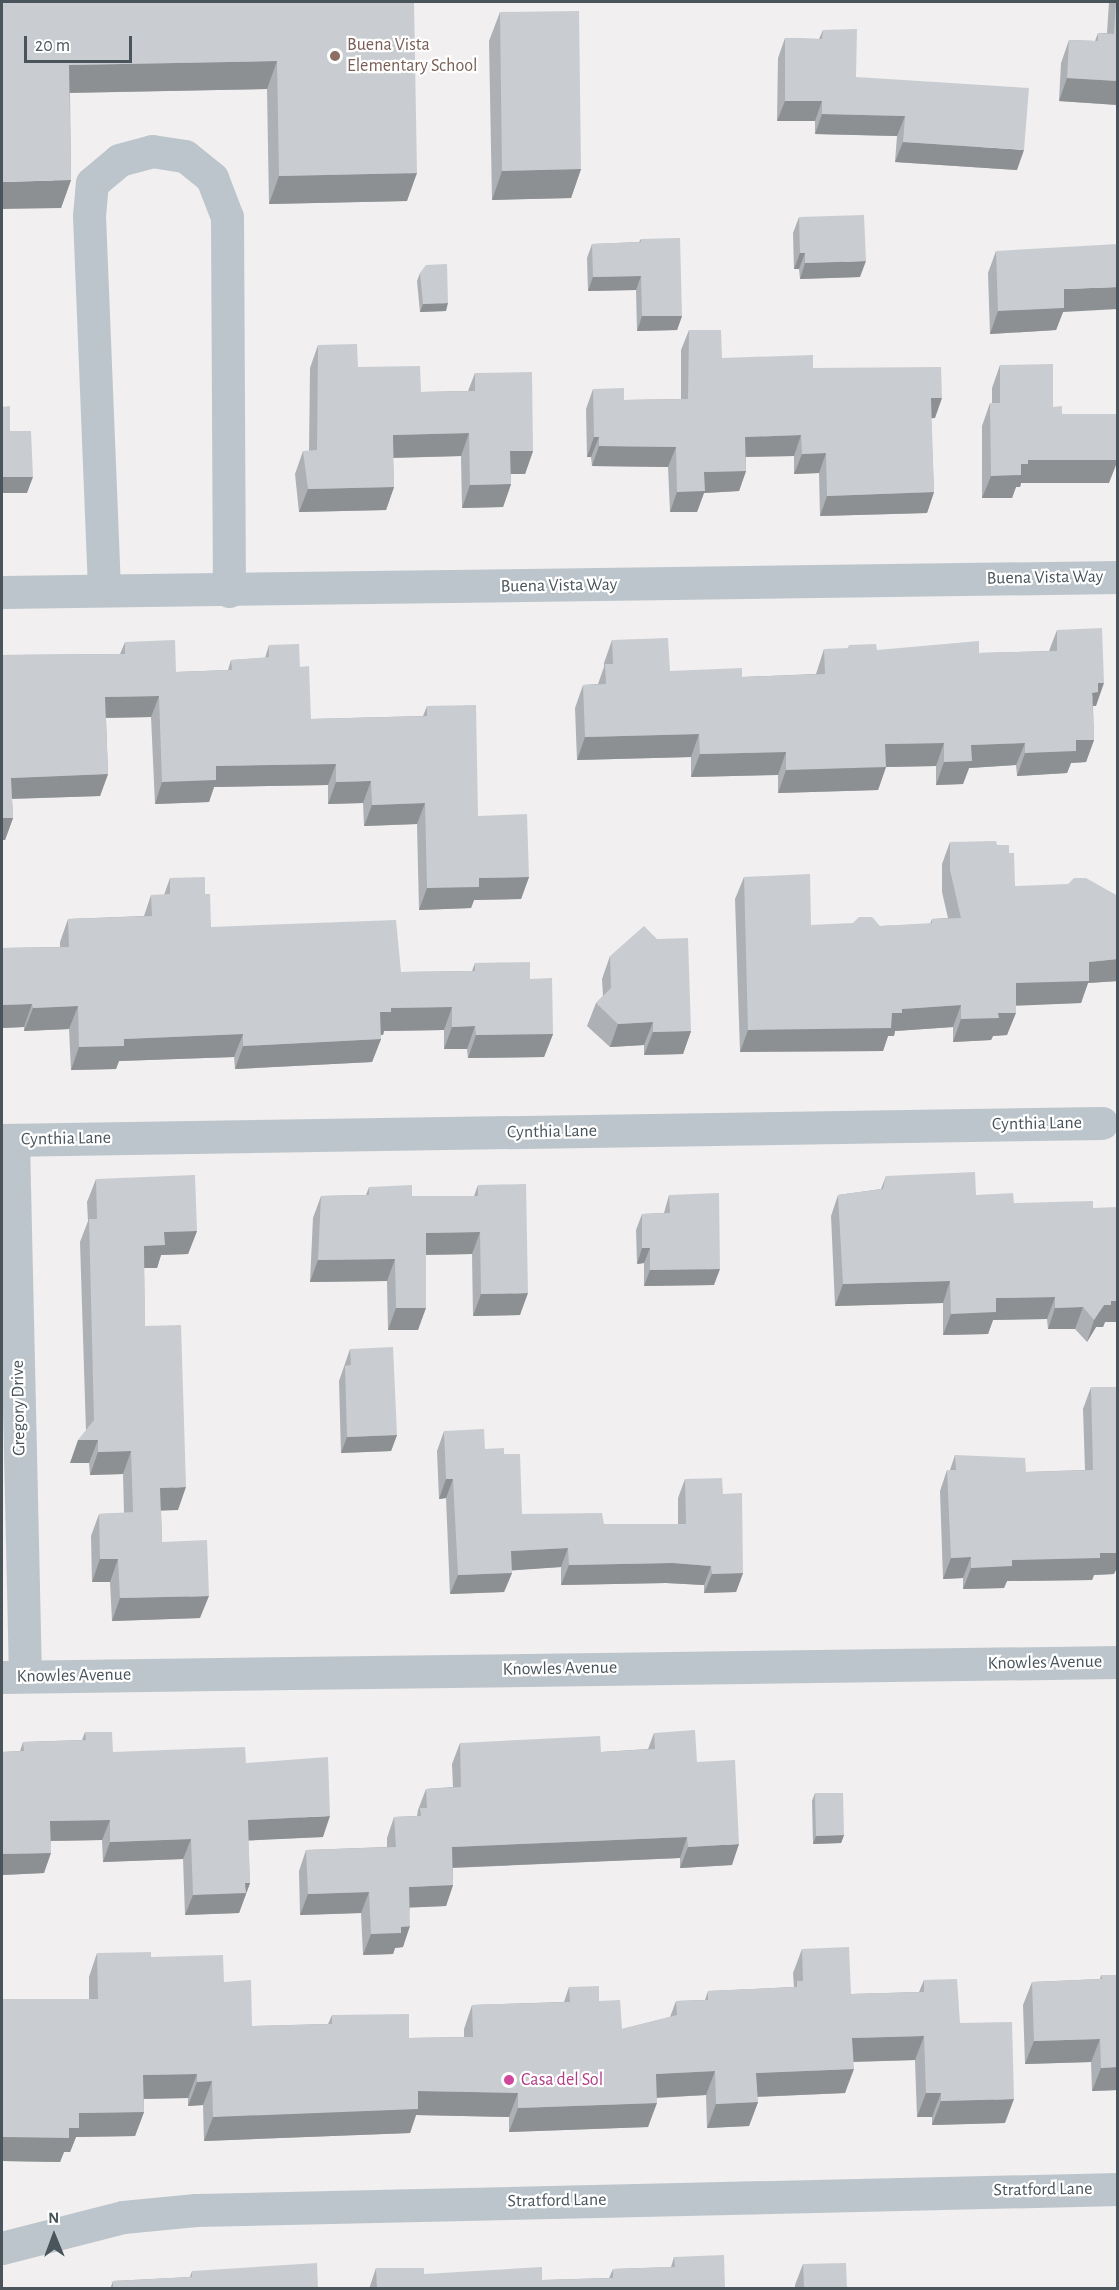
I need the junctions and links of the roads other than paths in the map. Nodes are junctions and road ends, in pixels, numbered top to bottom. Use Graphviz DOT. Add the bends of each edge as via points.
graph roads {
  1 [pos="1118,577"];
  2 [pos="104,589"];
  3 [pos="229,591"];
  4 [pos="2,592"];
  5 [pos="1102,1123"];
  6 [pos="7,1140"];
  7 [pos="1118,1662"];
  8 [pos="14,1677"];
  9 [pos="1118,2189"];
  10 [pos="2,2248"];
  1 -- 3 [label="street, Buena Vista Way"];
  2 -- 3 [label="street, Buena Vista Way"];
  2 -- 3 [label="street" via="89,216 92,183 119,160 152,151 185,156 212,178 227,217"];
  2 -- 4 [label="street, Buena Vista Way"];
  5 -- 6 [label="street, Cynthia Lane"];
  6 -- 8 [label="street, Gregory Drive"];
  7 -- 8 [label="street, Knowles Avenue"];
  9 -- 10 [label="street, Stratford Lane" via="196,2210 123,2217"];
}
